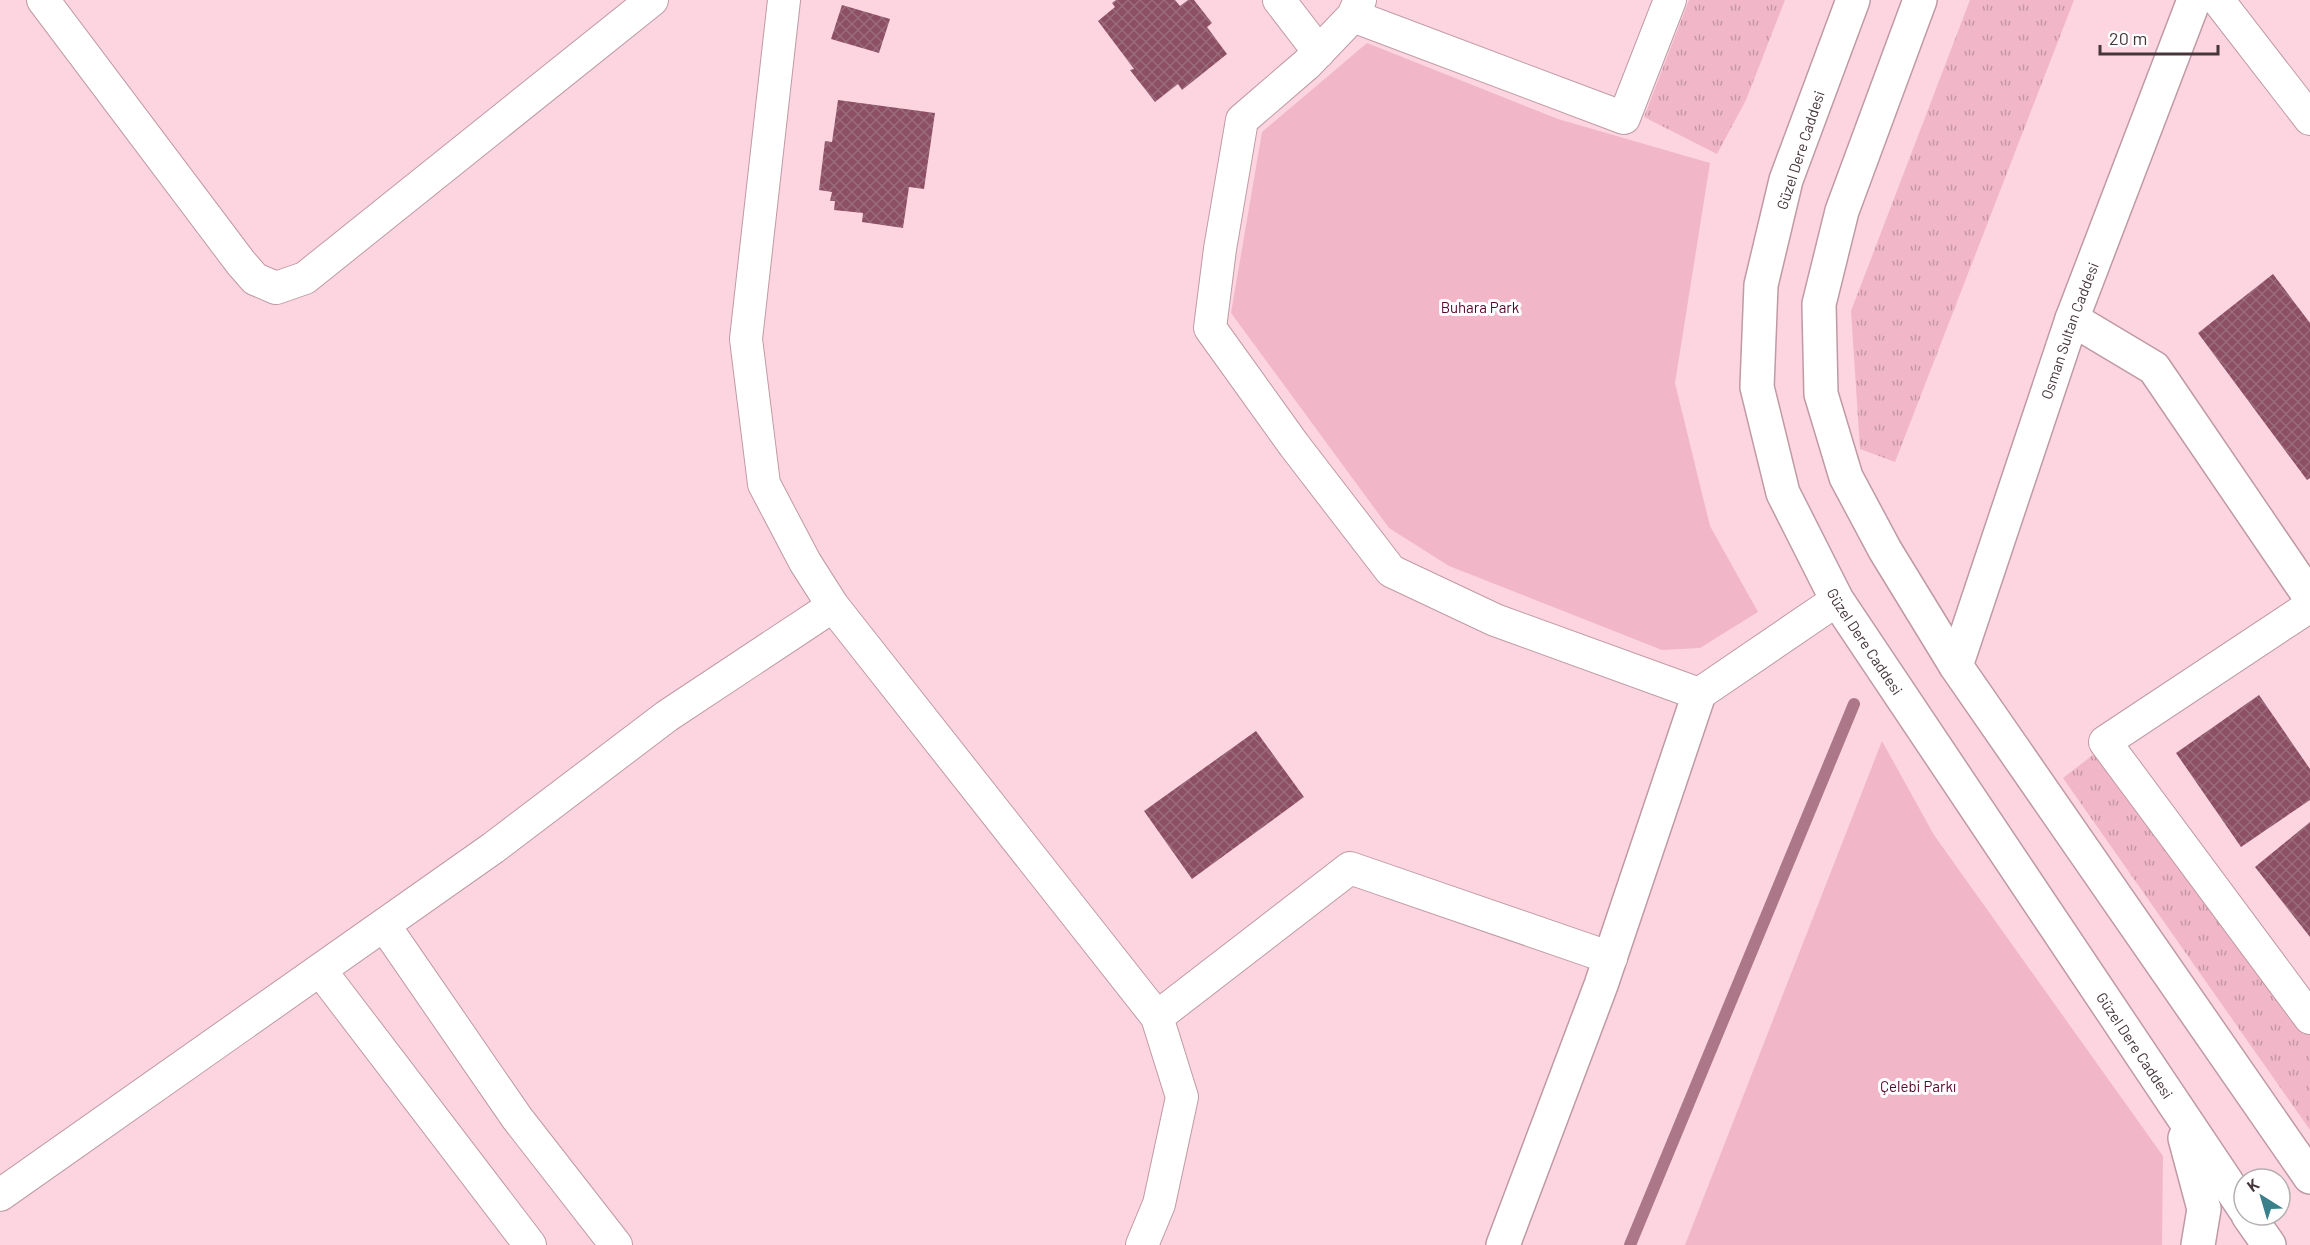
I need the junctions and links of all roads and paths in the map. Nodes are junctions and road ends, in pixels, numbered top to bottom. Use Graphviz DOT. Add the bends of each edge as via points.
graph roads {
  1 [pos="43,0"];
  2 [pos="652,0"];
  3 [pos="784,0"];
  4 [pos="1279,0"];
  5 [pos="1670,0"];
  6 [pos="1853,0"];
  7 [pos="1920,0"];
  8 [pos="2194,0"];
  9 [pos="2218,0"];
  10 [pos="1357,8"];
  11 [pos="1319,52"];
  12 [pos="2310,119"];
  13 [pos="2072,319"];
  14 [pos="2310,597"];
  15 [pos="1837,600"];
  16 [pos="833,606"];
  17 [pos="2310,606"];
  18 [pos="1956,666"];
  19 [pos="1699,694"];
  20 [pos="384,925"];
  21 [pos="1611,958"];
  22 [pos="320,970"];
  23 [pos="1157,1017"];
  24 [pos="2310,1018"];
  25 [pos="2179,1113"];
  26 [pos="2310,1177"];
  27 [pos="2232,1190"];
  28 [pos="0,1195"];
  29 [pos="2256,1227"];
  30 [pos="530,1245"];
  31 [pos="616,1245"];
  32 [pos="1142,1245"];
  33 [pos="1503,1245"];
  34 [pos="2198,1245"];
  35 [pos="2269,1245"];
  1 -- 2 [label="street" via="241,263 255,279 276,288 305,278"];
  3 -- 16 [label="street" via="746,339 764,484"];
  4 -- 11 [label="street"];
  5 -- 10 [label="street" via="1624,118"];
  6 -- 15 [label="main road, Güzel Dere Caddesi" via="1784,190 1761,285 1757,387 1782,493"];
  7 -- 18 [label="main road" via="1842,211 1819,304 1821,394 1846,477 1885,550"];
  8 -- 13 [label="main road, Osman Sultan Caddesi"];
  9 -- 12 [label="street"];
  10 -- 11 [label="street"];
  11 -- 19 [label="street" via="1242,120 1210,328 1391,571 1495,620"];
  13 -- 14 [label="main road" via="2154,368"];
  13 -- 18 [label="main road, Osman Sultan Caddesi"];
  15 -- 19 [label="street"];
  15 -- 25 [label="main road, Güzel Dere Caddesi"];
  16 -- 20 [label="street" via="667,716"];
  16 -- 23 [label="street"];
  17 -- 24 [label="street" via="2105,742"];
  18 -- 26 [label="main road"];
  19 -- 21 [label="main road"];
  20 -- 22 [label="street"];
  20 -- 31 [label="street" via="517,1118"];
  21 -- 23 [label="street" via="1350,868"];
  21 -- 33 [label="main road"];
  22 -- 28 [label="street"];
  22 -- 30 [label="street"];
  23 -- 32 [label="street" via="1182,1097 1159,1204"];
  25 -- 27 [label="main road, Güzel Dere Caddesi"];
  25 -- 34 [label="main road" via="2204,1209"];
  29 -- 35 [label="main road"];
}
